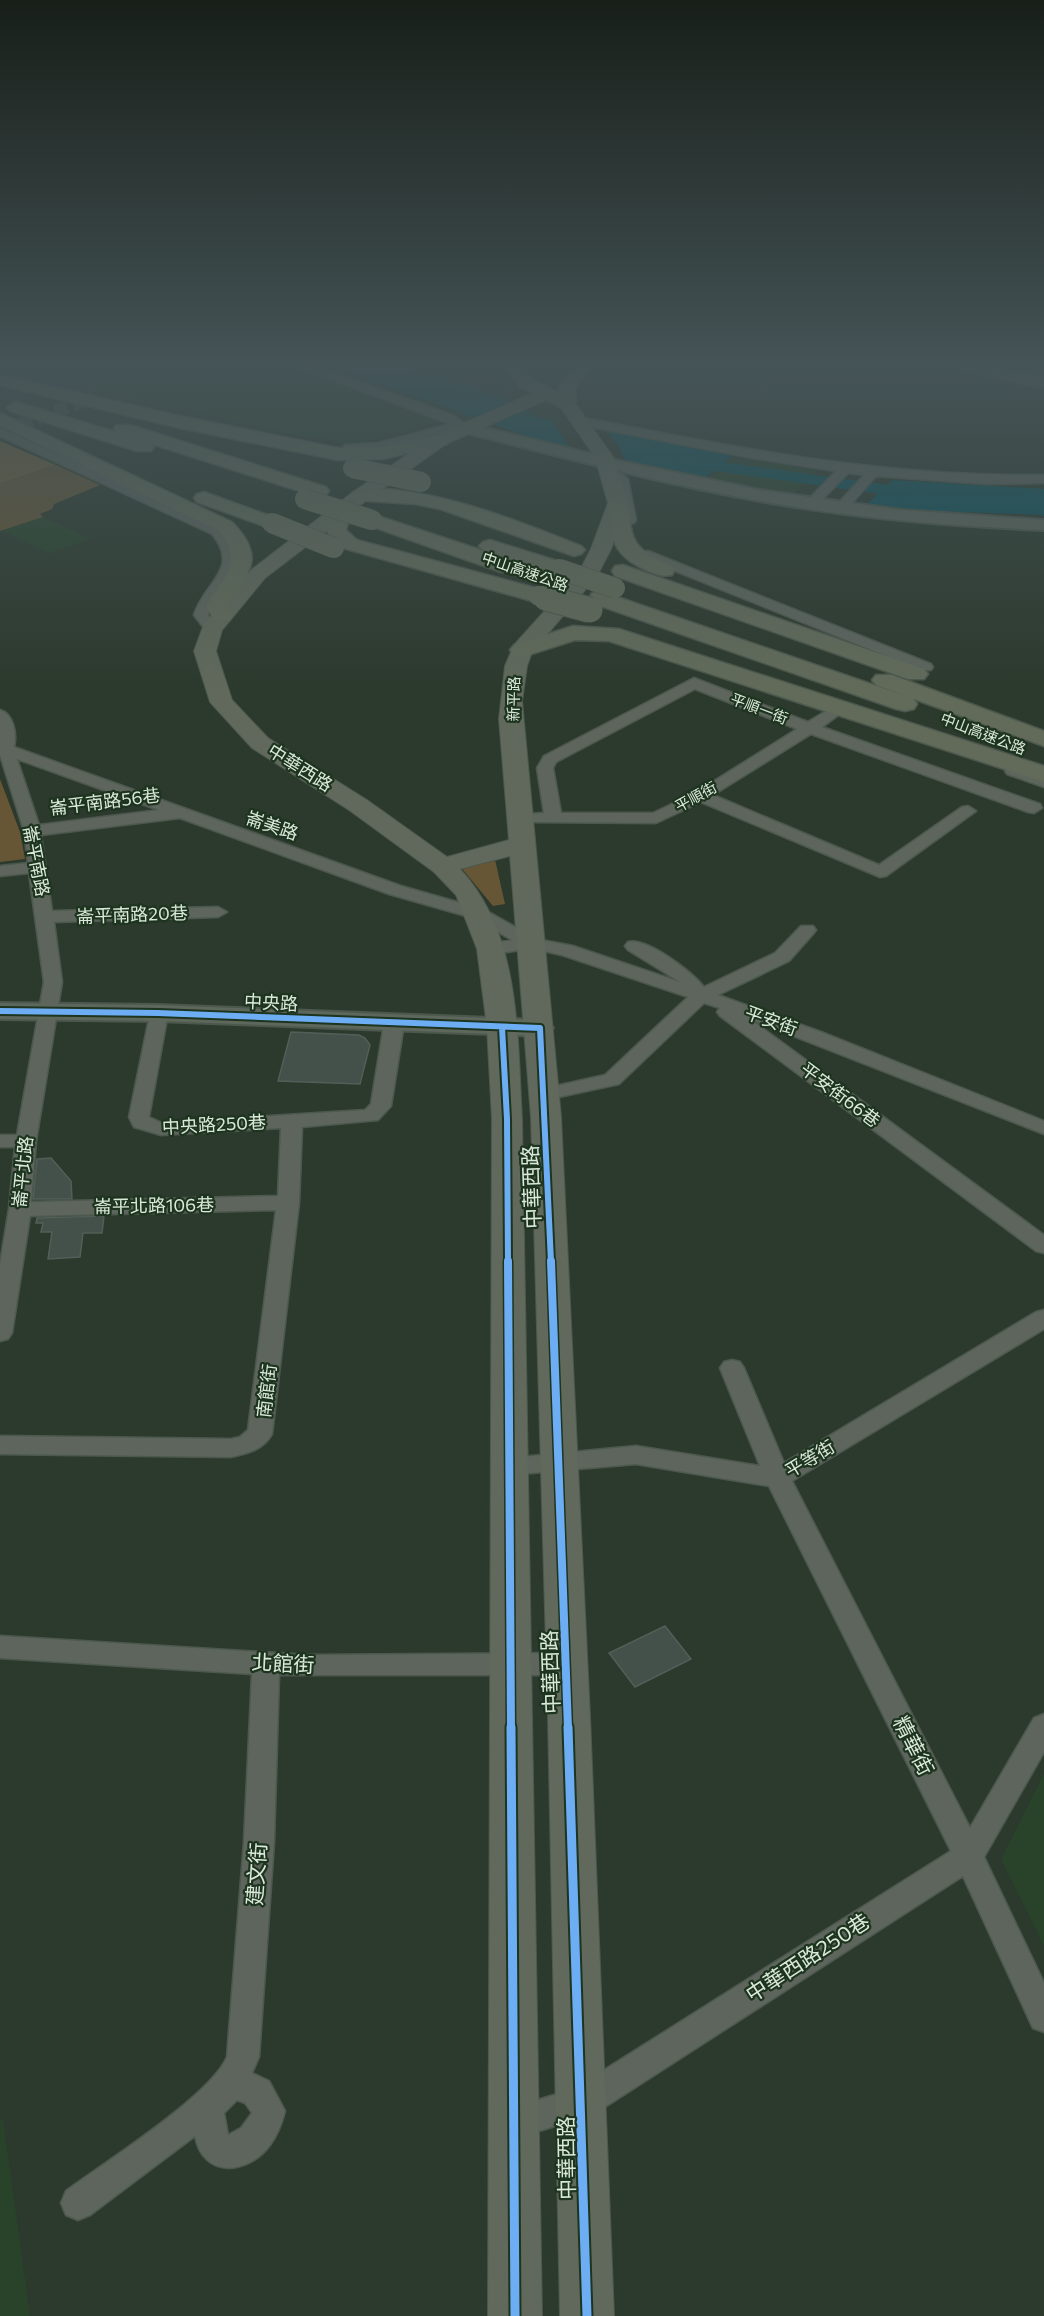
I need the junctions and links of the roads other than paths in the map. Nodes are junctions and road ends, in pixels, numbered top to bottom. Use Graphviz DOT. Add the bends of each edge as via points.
graph roads {
  1 [pos="93,474"];
  2 [pos="119,474"];
  3 [pos="143,474"];
  4 [pos="241,474"];
  5 [pos="249,474"];
  6 [pos="383,474"];
  7 [pos="391,474"];
  8 [pos="611,474"];
  9 [pos="617,474"];
  10 [pos="648,474"];
  11 [pos="840,474"];
  12 [pos="871,474"];
  13 [pos="904,474"];
  14 [pos="1044,479"];
  15 [pos="312,495"];
  16 [pos="360,496"];
  17 [pos="618,503"];
  18 [pos="811,504"];
  19 [pos="840,508"];
  20 [pos="341,512"];
  21 [pos="1043,527"];
  22 [pos="601,549"];
  23 [pos="550,582"];
  24 [pos="607,592"];
  25 [pos="558,611"];
  26 [pos="217,622"];
  27 [pos="522,651"];
  28 [pos="934,672"];
  29 [pos="0,715"];
  30 [pos="1044,719"];
  31 [pos="810,728"];
  32 [pos="1044,739"];
  33 [pos="3,748"];
  34 [pos="1044,757"];
  35 [pos="1044,773"];
  36 [pos="1044,782"];
  37 [pos="701,796"];
  38 [pos="1034,808"];
  39 [pos="968,811"];
  40 [pos="182,813"];
  41 [pos="554,816"];
  42 [pos="536,818"];
  43 [pos="32,831"];
  44 [pos="521,846"];
  45 [pos="443,866"];
  46 [pos="39,867"];
  47 [pos="0,871"];
  48 [pos="218,912"];
  49 [pos="478,914"];
  50 [pos="45,917"];
  51 [pos="807,930"];
  52 [pos="530,943"];
  53 [pos="634,946"];
  54 [pos="491,949"];
  55 [pos="701,994"];
  56 [pos="0,1011"];
  57 [pos="47,1011"];
  58 [pos="158,1013"];
  59 [pos="394,1024"];
  60 [pos="521,1028"];
  61 [pos="545,1094"];
  62 [pos="292,1120"];
  63 [pos="1044,1128"];
  64 [pos="0,1141"];
  65 [pos="26,1141"];
  66 [pos="288,1203"];
  67 [pos="20,1209"];
  68 [pos="1044,1246"];
  69 [pos="1044,1318"];
  70 [pos="0,1333"];
  71 [pos="732,1368"];
  72 [pos="0,1445"];
  73 [pos="560,1461"];
  74 [pos="508,1466"];
  75 [pos="778,1478"];
  76 [pos="0,1647"];
  77 [pos="267,1664"];
  78 [pos="567,1664"];
  79 [pos="509,1665"];
  80 [pos="1044,1726"];
  81 [pos="969,1856"];
  82 [pos="1044,2017"];
  83 [pos="233,2081"];
  84 [pos="582,2103"];
  85 [pos="206,2108"];
  86 [pos="513,2123"];
  87 [pos="78,2203"];
  88 [pos="515,2316"];
  89 [pos="587,2316"];
  1 -- 26 [label="street" via="202,523 225,538 232,561 202,604 201,615"];
  2 -- 26 [label="highway" via="209,517 237,537 244,548 242,559 217,606"];
  3 -- 25 [label="highway, bridge" via="334,548 452,588"];
  4 -- 15 [label="highway, 中山高速公路"];
  5 -- 15 [label="highway, 中山高速公路"];
  6 -- 22 [label="highway, bridge" via="538,517 588,539"];
  7 -- 16 [label="main road"];
  8 -- 17 [label="main road"];
  9 -- 28 [label="street" via="622,478 630,538 644,553"];
  10 -- 18 [label="street"];
  11 -- 18 [label="street"];
  12 -- 19 [label="street"];
  13 -- 14 [label="street"];
  15 -- 23 [label="highway, 中山高速公路, bridge" via="378,515"];
  16 -- 20 [label="main road"];
  16 -- 24 [label="highway" via="418,497 574,550"];
  17 -- 22 [label="main road, 新平路"];
  17 -- 28 [label="highway" via="622,543 642,560"];
  18 -- 19 [label="street"];
  19 -- 21 [label="street"];
  20 -- 23 [label="highway" via="336,530 350,544"];
  20 -- 26 [label="main road" via="258,574"];
  22 -- 25 [label="main road, 新平路" via="587,576"];
  23 -- 24 [label="highway, bridge"];
  23 -- 24 [label="highway, 中山高速公路, bridge"];
  24 -- 30 [label="highway" via="947,682"];
  24 -- 32 [label="highway, 中山高速公路" via="806,652"];
  24 -- 34 [label="highway, 中山高速公路"];
  24 -- 35 [label="highway" via="643,626"];
  25 -- 27 [label="main road, 新平路"];
  26 -- 45 [label="main road, 中華西路" via="205,651 221,702 260,743 358,805"];
  27 -- 35 [label="highway" via="573,633 611,634"];
  27 -- 44 [label="main road, 新平路" via="515,664 511,698"];
  29 -- 33 [label="street, 崙平南路" via="9,735"];
  31 -- 36 [label="street, 平順街" via="843,713"];
  31 -- 37 [label="street, 平順街"];
  31 -- 38 [label="street, 平順一街"];
  31 -- 41 [label="street, 平順一街" via="694,683 550,759 545,768"];
  33 -- 40 [label="street, 崙美路"];
  33 -- 43 [label="street, 崙平南路"];
  37 -- 39 [label="street" via="880,872"];
  37 -- 41 [label="street, 平順街" via="656,818"];
  40 -- 43 [label="street, 崙平南路56巷"];
  40 -- 49 [label="street, 崙美路" via="395,890"];
  41 -- 42 [label="street, 平順街"];
  43 -- 46 [label="street, 崙平南路"];
  44 -- 45 [label="main road"];
  44 -- 52 [label="main road, 新平路"];
  45 -- 49 [label="main road, 中華西路" via="468,893"];
  46 -- 47 [label="street"];
  46 -- 50 [label="street, 崙平南路"];
  48 -- 50 [label="street, 崙平南路20巷"];
  49 -- 52 [label="street, 崙美路"];
  49 -- 54 [label="main road, 中華西路"];
  50 -- 57 [label="street, 崙平南路" via="53,982"];
  51 -- 55 [label="street" via="782,957"];
  52 -- 54 [label="street, 平安街"];
  52 -- 55 [label="street, 平安街" via="566,950"];
  52 -- 60 [label="main road, 新平路"];
  53 -- 55 [label="street, 平安街66巷" via="685,976"];
  54 -- 60 [label="main road, 中華西路"];
  55 -- 61 [label="street" via="612,1080"];
  55 -- 63 [label="street, 平安街"];
  55 -- 68 [label="street, 平安街66巷" via="839,1091 877,1124"];
  56 -- 57 [label="street, 中央路"];
  57 -- 58 [label="street, 中央路"];
  57 -- 65 [label="street, 崙平北路"];
  58 -- 59 [label="street, 中央路"];
  58 -- 62 [label="street, 中央路250巷" via="141,1123 161,1129"];
  59 -- 60 [label="street, 中央路"];
  59 -- 62 [label="street" via="378,1112 362,1117"];
  60 -- 61 [label="main road, 中華西路"];
  60 -- 74 [label="main road, 中華西路" via="507,1119"];
  61 -- 73 [label="main road, 中華西路"];
  62 -- 66 [label="street, 南館街"];
  64 -- 65 [label="street"];
  65 -- 67 [label="street, 崙平北路"];
  66 -- 67 [label="street, 崙平北路106巷"];
  66 -- 72 [label="street, 南館街" via="260,1434 248,1444 231,1448"];
  67 -- 70 [label="street, 崙平北路"];
  69 -- 75 [label="street, 平等街"];
  71 -- 75 [label="street, 精華街"];
  73 -- 74 [label="street, 平等街"];
  73 -- 75 [label="street, 平等街" via="636,1455"];
  73 -- 78 [label="main road, 中華西路"];
  74 -- 79 [label="main road, 中華西路"];
  75 -- 81 [label="street, 精華街"];
  76 -- 77 [label="street, 北館街"];
  77 -- 79 [label="street, 北館街"];
  77 -- 83 [label="street, 建文街" via="243,2057"];
  78 -- 79 [label="street, 北館街"];
  78 -- 84 [label="main road, 中華西路"];
  79 -- 86 [label="main road, 中華西路"];
  80 -- 81 [label="street, 中華西路250巷"];
  81 -- 82 [label="street, 精華街"];
  81 -- 84 [label="street, 中華西路250巷"];
  83 -- 85 [label="street, 建文街"];
  83 -- 85 [label="street" via="257,2092 269,2111 264,2128 236,2152 222,2152 213,2144"];
  84 -- 86 [label="street, 中華西路250巷"];
  84 -- 89 [label="main road, 中華西路"];
  85 -- 87 [label="street, 建文街"];
  86 -- 88 [label="main road, 中華西路"];
}
